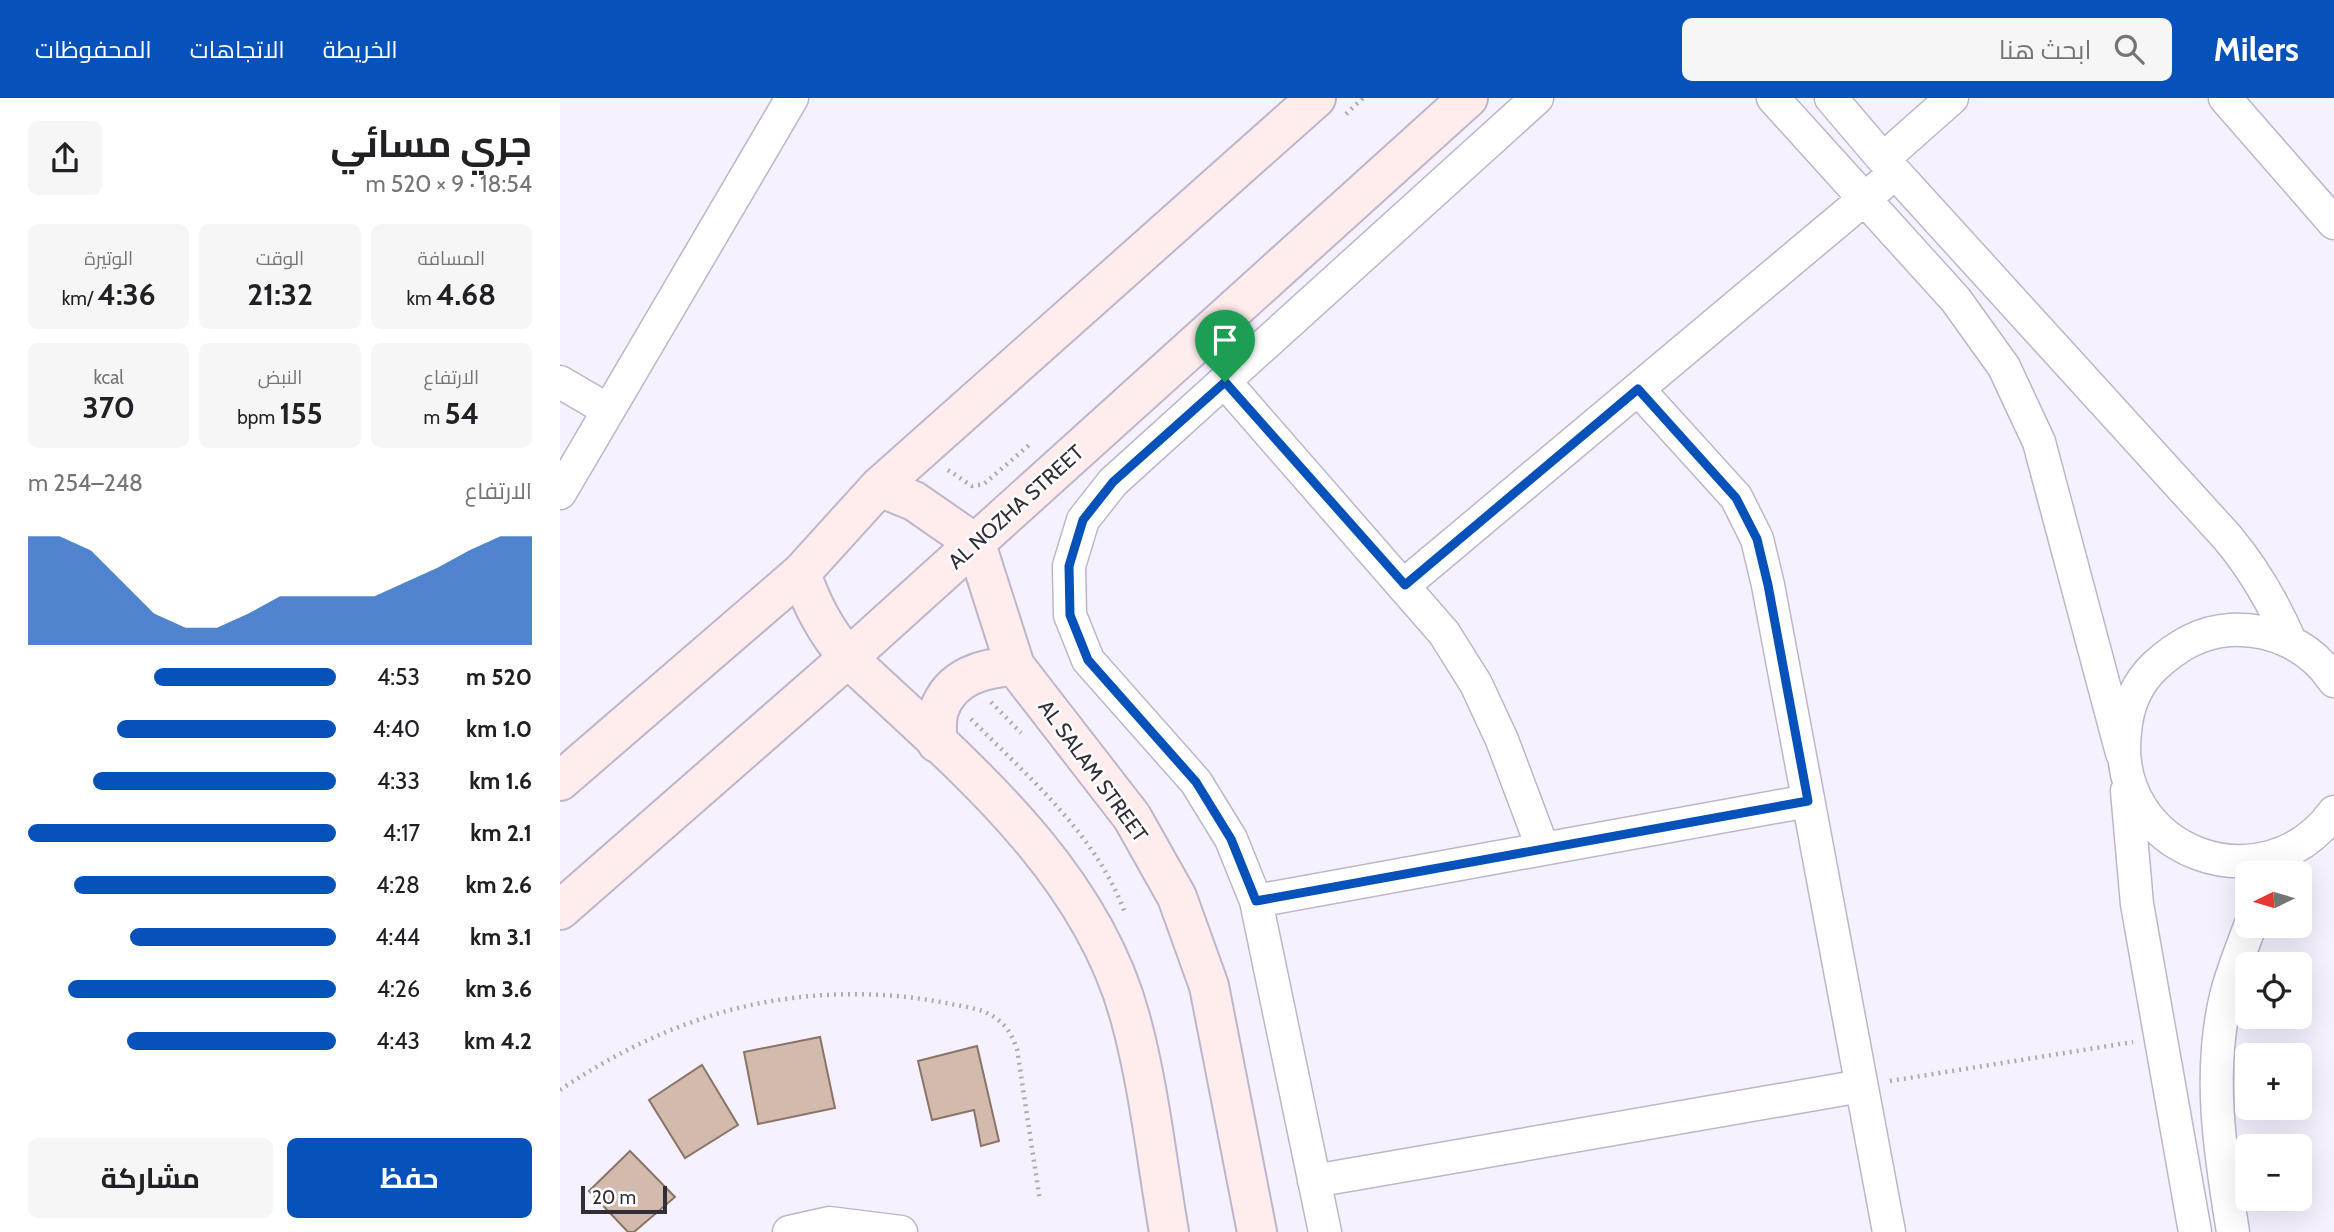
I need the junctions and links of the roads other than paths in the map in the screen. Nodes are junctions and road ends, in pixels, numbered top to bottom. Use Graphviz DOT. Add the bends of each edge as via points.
graph roads {
  1 [pos="792,98"];
  2 [pos="1468,98"];
  3 [pos="1536,98"];
  4 [pos="1773,98"];
  5 [pos="1831,98"];
  6 [pos="1952,98"];
  7 [pos="2225,98"];
  8 [pos="1329,107"];
  9 [pos="1889,166"];
  10 [pos="1864,199"];
  11 [pos="2334,223"];
  12 [pos="560,382"];
  13 [pos="1225,382"];
  14 [pos="1638,389"];
  15 [pos="608,410"];
  16 [pos="879,487"];
  17 [pos="560,493"];
  18 [pos="976,544"];
  19 [pos="801,573"];
  20 [pos="1405,585"];
  21 [pos="2293,642"];
  22 [pos="2334,648"];
  23 [pos="848,658"];
  24 [pos="1015,666"];
  25 [pos="2334,681"];
  26 [pos="937,743"];
  27 [pos="2124,764"];
  28 [pos="560,781"];
  29 [pos="1808,801"];
  30 [pos="2334,812"];
  31 [pos="1542,849"];
  32 [pos="2236,861"];
  33 [pos="2284,861"];
  34 [pos="1256,901"];
  35 [pos="560,910"];
  36 [pos="2246,938"];
  37 [pos="1861,1086"];
  38 [pos="1314,1181"];
  39 [pos="789,1232"];
  40 [pos="901,1232"];
  41 [pos="1169,1232"];
  42 [pos="1257,1232"];
  43 [pos="1325,1232"];
  44 [pos="1889,1232"];
  45 [pos="2195,1232"];
  46 [pos="2232,1232"];
  1 -- 15 [label="street"];
  2 -- 18 [label="main road, AL NOZHA STREET"];
  3 -- 13 [label="street"];
  4 -- 10 [label="street"];
  5 -- 9 [label="street"];
  6 -- 9 [label="street"];
  7 -- 11 [label="street"];
  8 -- 16 [label="main road"];
  9 -- 10 [label="street"];
  9 -- 21 [label="street" via="2227,537 2253,568"];
  10 -- 14 [label="street"];
  10 -- 27 [label="street" via="1956,300 2004,367 2034,429"];
  12 -- 15 [label="street"];
  13 -- 20 [label="street"];
  13 -- 34 [label="street" via="1113,482 1083,520 1069,566 1070,615 1088,660 1196,782 1231,839"];
  14 -- 20 [label="street"];
  14 -- 29 [label="street" via="1736,498 1757,539"];
  15 -- 17 [label="street"];
  16 -- 18 [label="main road" via="914,501"];
  16 -- 19 [label="main road"];
  18 -- 23 [label="main road, AL NOZHA STREET"];
  18 -- 24 [label="main road, AL SALAM STREET"];
  19 -- 23 [label="main road" via="811,604"];
  19 -- 28 [label="main road"];
  20 -- 31 [label="street" via="1444,633 1476,684"];
  21 -- 22 [label="street"];
  21 -- 25 [label="street" via="2325,667"];
  21 -- 27 [label="street" via="2251,629 2211,632 2174,648 2145,676 2127,712"];
  23 -- 26 [label="main road"];
  23 -- 35 [label="main road, AL NOZHA STREET"];
  24 -- 26 [label="main road" via="985,668 956,683 939,710"];
  24 -- 42 [label="main road, AL SALAM STREET" via="1132,817 1177,897 1209,986"];
  26 -- 41 [label="main road" via="1056,869 1100,939 1130,1017"];
  27 -- 32 [label="street" via="2143,813 2172,842 2209,859"];
  27 -- 45 [label="street" via="2137,904"];
  29 -- 31 [label="street"];
  29 -- 37 [label="street"];
  30 -- 33 [label="street"];
  31 -- 34 [label="street"];
  34 -- 38 [label="street"];
  36 -- 46 [label="street" via="2227,993 2216,1071 2219,1149"];
  37 -- 38 [label="street"];
  37 -- 44 [label="street"];
  38 -- 43 [label="street"];
  39 -- 40 [label="street" via="829,1223"];
}
